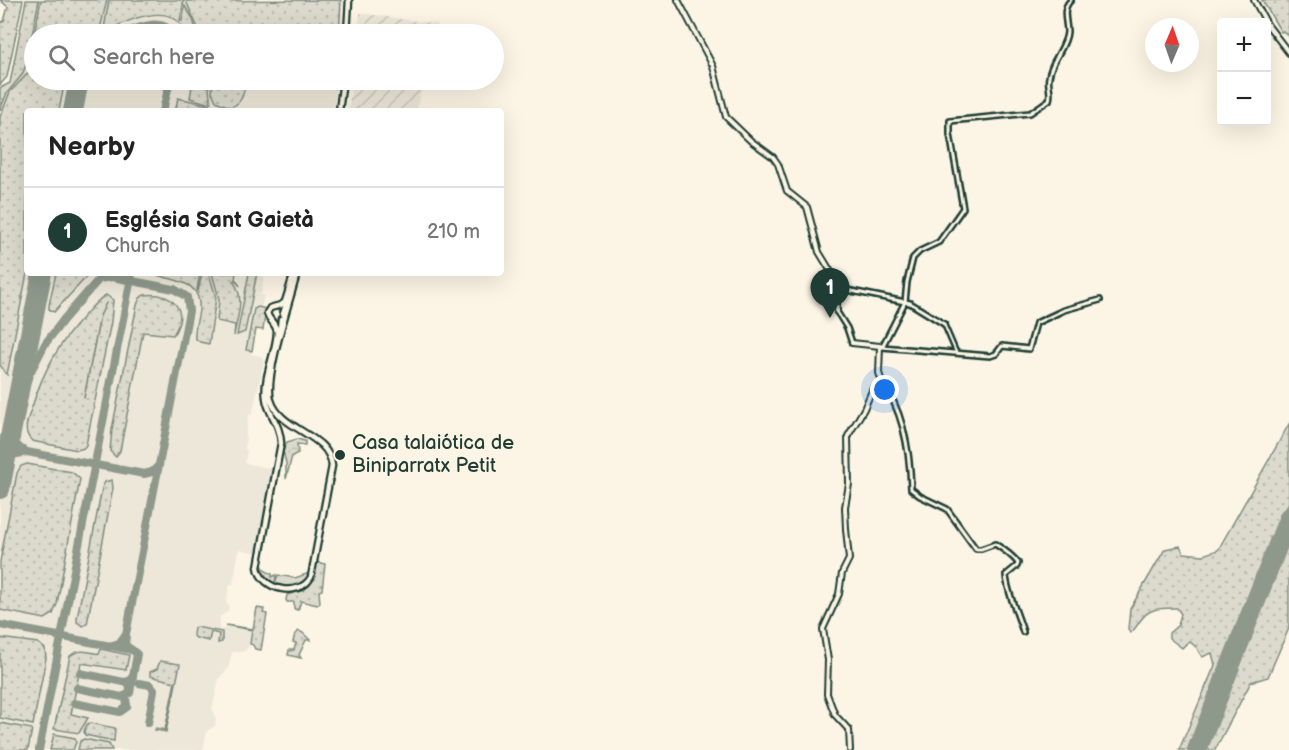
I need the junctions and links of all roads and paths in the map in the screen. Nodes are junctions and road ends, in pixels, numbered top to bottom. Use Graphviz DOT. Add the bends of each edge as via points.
graph roads {
  1 [pos="349,0"];
  2 [pos="678,0"];
  3 [pos="1071,0"];
  4 [pos="1254,0"];
  5 [pos="1263,18"];
  6 [pos="347,24"];
  7 [pos="1271,30"];
  8 [pos="1289,53"];
  9 [pos="342,90"];
  10 [pos="339,108"];
  11 [pos="295,276"];
  12 [pos="295,276"];
  13 [pos="295,276"];
  14 [pos="837,288"];
  15 [pos="1100,300"];
  16 [pos="905,302"];
  17 [pos="275,306"];
  18 [pos="282,316"];
  19 [pos="271,321"];
  20 [pos="944,324"];
  21 [pos="852,343"];
  22 [pos="277,346"];
  23 [pos="881,347"];
  24 [pos="956,352"];
  25 [pos="882,382"];
  26 [pos="1023,632"];
  27 [pos="850,750"];
  1 -- 6 [label="main road"];
  2 -- 14 [label="street" via="713,66 726,117 774,158 787,191 807,207 819,252"];
  3 -- 16 [label="street" via="1066,7 1066,35 1048,77 1049,100 1030,113 950,121 963,206 939,242 923,249 911,261"];
  4 -- 5 [label="street"];
  7 -- 8 [label="street"];
  9 -- 10 [label="main road"];
  11 -- 17 [label="main road" via="286,300"];
  12 -- 18 [label="main road"];
  13 -- 22 [label="main road"];
  14 -- 16 [label="street"];
  14 -- 21 [label="street" via="837,311"];
  15 -- 24 [label="street" via="1036,323 1029,349 1002,346 990,356"];
  16 -- 20 [label="street"];
  16 -- 23 [label="street"];
  17 -- 18 [label="main road" via="281,309"];
  17 -- 19 [label="main road" via="268,311"];
  18 -- 19 [label="main road"];
  18 -- 22 [label="main road"];
  19 -- 22 [label="main road" via="277,332 266,383 266,398 281,443 259,562 260,576 268,584 292,590 308,583 315,562 332,468 323,447 273,405 269,378"];
  20 -- 24 [label="street"];
  21 -- 23 [label="street"];
  23 -- 24 [label="street"];
  23 -- 25 [label="street"];
  25 -- 26 [label="street" via="902,425 911,489 947,509 976,549 995,544 1018,564 1006,575"];
  25 -- 27 [label="street" via="873,388 848,435 849,484 845,507 849,559 839,594 822,629 828,660 827,694 835,715 849,730"];
}
